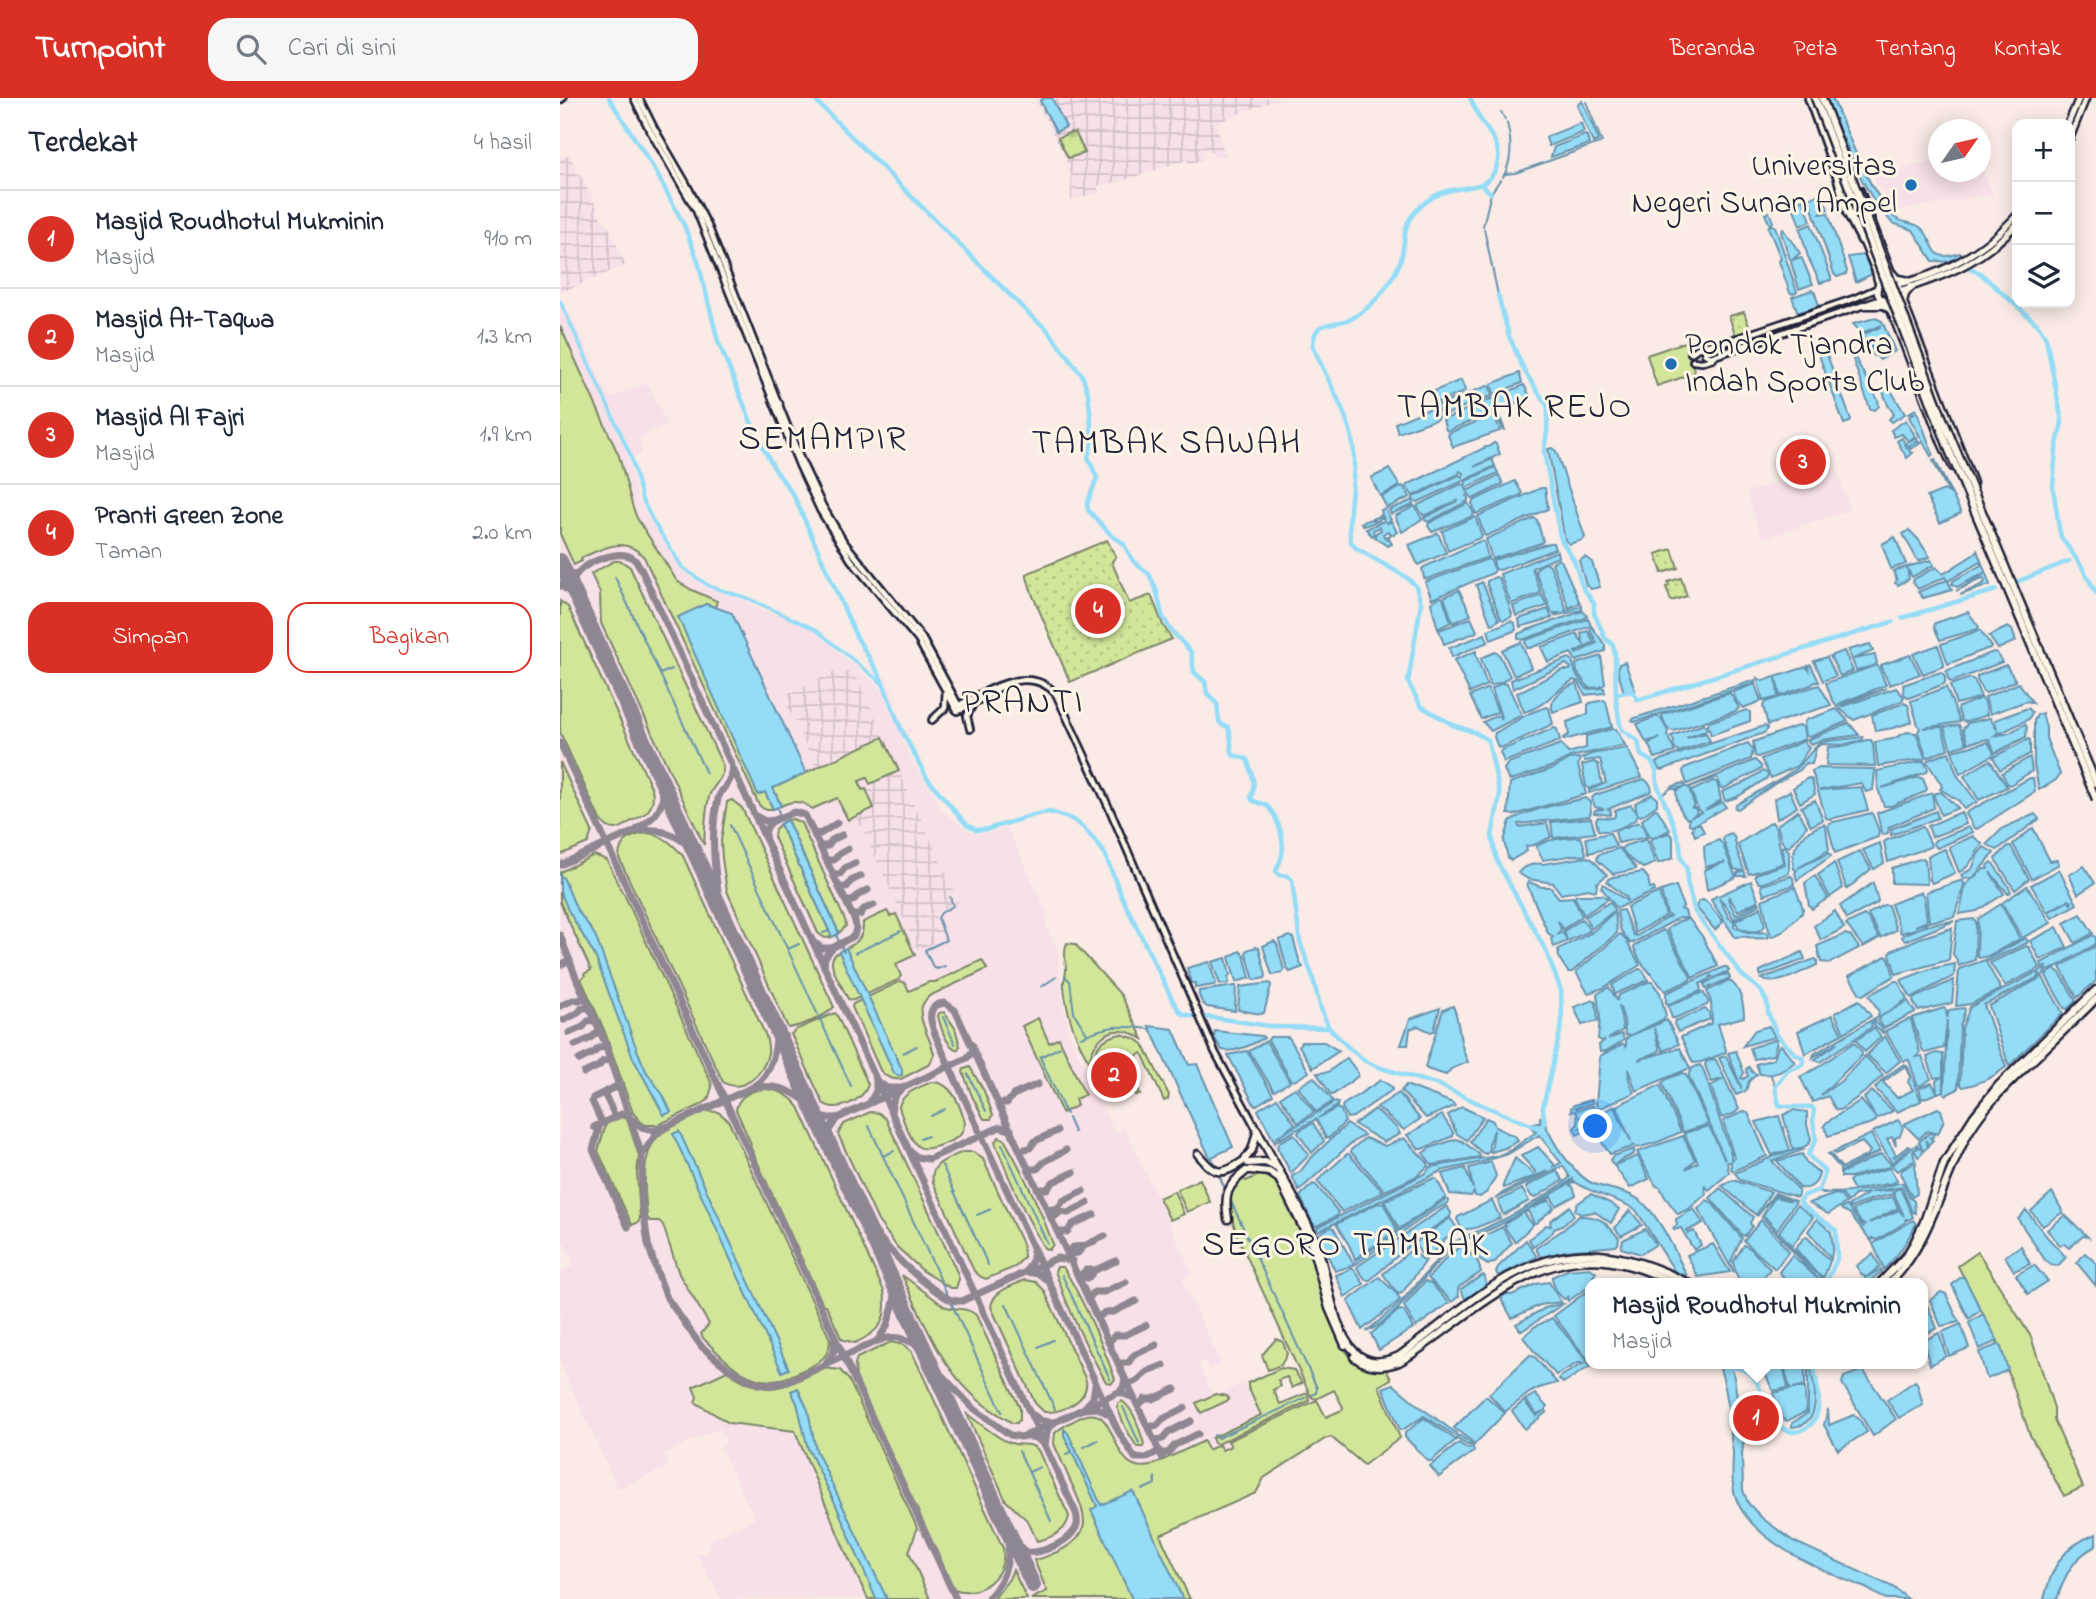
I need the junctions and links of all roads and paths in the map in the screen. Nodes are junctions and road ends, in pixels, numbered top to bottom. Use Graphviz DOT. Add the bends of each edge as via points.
graph roads {
  1 [pos="637,98"];
  2 [pos="1808,98"];
  3 [pos="2079,98"];
  4 [pos="2086,98"];
  5 [pos="1819,99"];
  6 [pos="2070,119"];
  7 [pos="2075,126"];
  8 [pos="1838,146"];
  9 [pos="1827,150"];
  10 [pos="2012,220"];
  11 [pos="2012,229"];
  12 [pos="1970,259"];
  13 [pos="1887,279"];
  14 [pos="1911,284"];
  15 [pos="1878,285"];
  16 [pos="1899,290"];
  17 [pos="1882,299"];
  18 [pos="1903,302"];
  19 [pos="1864,305"];
  20 [pos="1726,342"];
  21 [pos="1729,350"];
  22 [pos="1691,353"];
  23 [pos="1693,361"];
  24 [pos="1963,483"];
  25 [pos="827,519"];
  26 [pos="1991,534"];
  27 [pos="1003,685"];
  28 [pos="946,688"];
  29 [pos="975,703"];
  30 [pos="958,708"];
  31 [pos="932,720"];
  32 [pos="970,729"];
  33 [pos="2096,783"];
  34 [pos="2096,799"];
  35 [pos="2096,990"];
  36 [pos="2096,999"];
  37 [pos="1257,1130"];
  38 [pos="1198,1154"];
  39 [pos="1246,1165"];
  40 [pos="1275,1166"];
  41 [pos="1279,1179"];
  42 [pos="1228,1219"];
  43 [pos="1663,1278"];
  44 [pos="1678,1278"];
  45 [pos="1885,1278"];
  46 [pos="1894,1278"];
  47 [pos="1384,1364"];
  1 -- 25 [label="main road" via="649,130 696,210 806,481"];
  2 -- 9 [label="main road"];
  3 -- 6 [label="main road"];
  4 -- 7 [label="main road"];
  5 -- 8 [label="main road"];
  5 -- 15 [label="highway, bridge" via="1823,128"];
  5 -- 24 [label="highway, bridge"];
  5 -- 26 [label="highway, bridge"];
  8 -- 9 [label="main road"];
  8 -- 13 [label="main road"];
  8 -- 14 [label="main road" via="1848,158 1893,276"];
  9 -- 15 [label="main road" via="1846,212"];
  10 -- 12 [label="main road"];
  11 -- 12 [label="main road" via="1991,249"];
  12 -- 14 [label="main road"];
  13 -- 15 [label="main road"];
  13 -- 16 [label="main road"];
  14 -- 16 [label="main road"];
  14 -- 18 [label="highway"];
  15 -- 17 [label="main road"];
  15 -- 20 [label="main road" via="1853,299"];
  16 -- 17 [label="main road" via="1895,299"];
  16 -- 18 [label="highway"];
  17 -- 19 [label="main road"];
  18 -- 26 [label="highway, bridge"];
  19 -- 21 [label="main road"];
  19 -- 24 [label="highway, bridge" via="1884,305 1891,310 1942,443"];
  20 -- 21 [label="main road" via="1708,348 1705,354 1709,357"];
  20 -- 22 [label="main road"];
  21 -- 23 [label="main road" via="1705,362"];
  24 -- 34 [label="highway, bridge"];
  25 -- 28 [label="main road" via="851,559 912,631"];
  25 -- 30 [label="main road" via="922,638"];
  26 -- 33 [label="highway, bridge"];
  27 -- 29 [label="main road"];
  27 -- 30 [label="main road"];
  27 -- 37 [label="main road" via="1034,680 1047,685 1059,699 1203,1027"];
  28 -- 30 [label="main road"];
  28 -- 31 [label="main road" via="945,708"];
  29 -- 30 [label="main road"];
  29 -- 32 [label="main road" via="967,713"];
  35 -- 45 [label="highway" via="1998,1086 1974,1116 1944,1163 1914,1243"];
  36 -- 46 [label="highway" via="1978,1119 1925,1234"];
  37 -- 39 [label="highway"];
  37 -- 40 [label="highway"];
  38 -- 39 [label="highway" via="1218,1172"];
  39 -- 40 [label="highway" via="1255,1161"];
  39 -- 41 [label="highway"];
  39 -- 42 [label="highway" via="1227,1192"];
  40 -- 41 [label="highway"];
  40 -- 47 [label="highway" via="1316,1243 1346,1340 1362,1358"];
  41 -- 47 [label="highway" via="1312,1245 1342,1341 1362,1362"];
  43 -- 47 [label="highway" via="1618,1263 1556,1265 1504,1287 1406,1358"];
  44 -- 47 [label="highway" via="1619,1257 1548,1261 1506,1278"];
}
